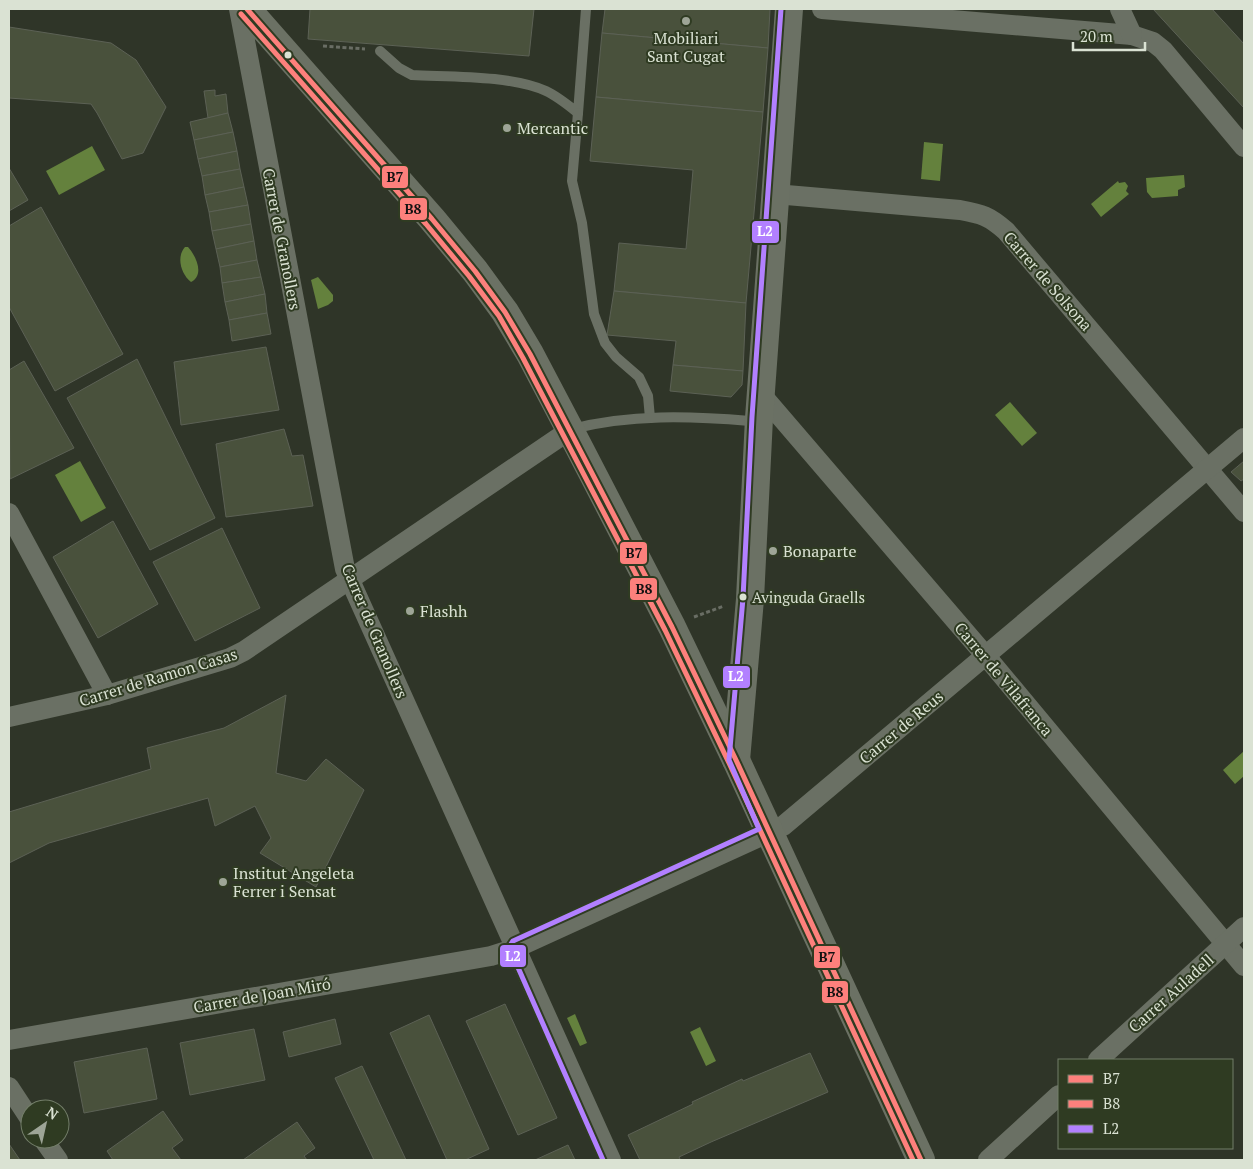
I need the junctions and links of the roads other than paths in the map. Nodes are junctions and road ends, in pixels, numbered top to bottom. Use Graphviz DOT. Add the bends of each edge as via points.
graph roads {
  1 [pos="239,9"];
  2 [pos="247,9"];
  3 [pos="586,9"];
  4 [pos="789,9"];
  5 [pos="822,9"];
  6 [pos="1120,9"];
  7 [pos="1132,35"];
  8 [pos="380,51"];
  9 [pos="578,113"];
  10 [pos="1244,147"];
  11 [pos="775,194"];
  12 [pos="760,406"];
  13 [pos="650,418"];
  14 [pos="570,430"];
  15 [pos="1244,438"];
  16 [pos="1208,469"];
  17 [pos="1244,512"];
  18 [pos="9,513"];
  19 [pos="351,580"];
  20 [pos="985,656"];
  21 [pos="107,695"];
  22 [pos="9,717"];
  23 [pos="736,760"];
  24 [pos="769,833"];
  25 [pos="1244,927"];
  26 [pos="1226,943"];
  27 [pos="516,948"];
  28 [pos="1244,966"];
  29 [pos="9,1040"];
  30 [pos="1099,1059"];
  31 [pos="9,1087"];
  32 [pos="1058,1096"];
  33 [pos="20,1104"];
  34 [pos="50,1149"];
  35 [pos="58,1160"];
  36 [pos="611,1160"];
  37 [pos="921,1160"];
  38 [pos="988,1160"];
  1 -- 19 [label="street, Carrer de Granollers" via="345,569"];
  2 -- 14 [label="street" via="475,271 505,312"];
  3 -- 9 [label="lane"];
  4 -- 11 [label="street"];
  5 -- 7 [label="street"];
  6 -- 7 [label="street"];
  7 -- 10 [label="street" via="1153,42 1164,50"];
  8 -- 9 [label="lane" via="412,75 521,84 545,91"];
  9 -- 13 [label="lane" via="572,181 582,223 594,314 605,343 639,377 648,396"];
  11 -- 12 [label="street"];
  11 -- 16 [label="street, Carrer de Solsona" via="960,210 990,218 1006,231"];
  12 -- 13 [label="lane" via="750,421"];
  12 -- 20 [label="street, Carrer de Vilafranca"];
  12 -- 23 [label="street" via="750,599"];
  13 -- 14 [label="lane" via="594,423"];
  14 -- 19 [label="street, Carrer de Ramon Casas"];
  14 -- 23 [label="street" via="672,627"];
  15 -- 16 [label="street, Carrer de Reus"];
  16 -- 17 [label="street, Carrer de Solsona"];
  16 -- 20 [label="street, Carrer de Reus"];
  18 -- 21 [label="street"];
  19 -- 21 [label="street, Carrer de Ramon Casas" via="230,658"];
  19 -- 27 [label="street, Carrer de Granollers"];
  20 -- 24 [label="street, Carrer de Reus" via="783,826"];
  20 -- 26 [label="street, Carrer de Vilafranca"];
  21 -- 22 [label="street, Carrer de Ramon Casas"];
  23 -- 24 [label="street"];
  24 -- 27 [label="street, Carrer de Reus"];
  24 -- 37 [label="street"];
  25 -- 26 [label="street, Carrer Auladell"];
  26 -- 28 [label="street, Carrer de Vilafranca"];
  26 -- 30 [label="street, Carrer Auladell"];
  27 -- 29 [label="street, Carrer de Joan Miró" via="491,956"];
  27 -- 36 [label="street, Carrer de Granollers"];
  31 -- 33 [label="street"];
  32 -- 38 [label="street"];
  34 -- 35 [label="street"];
}
